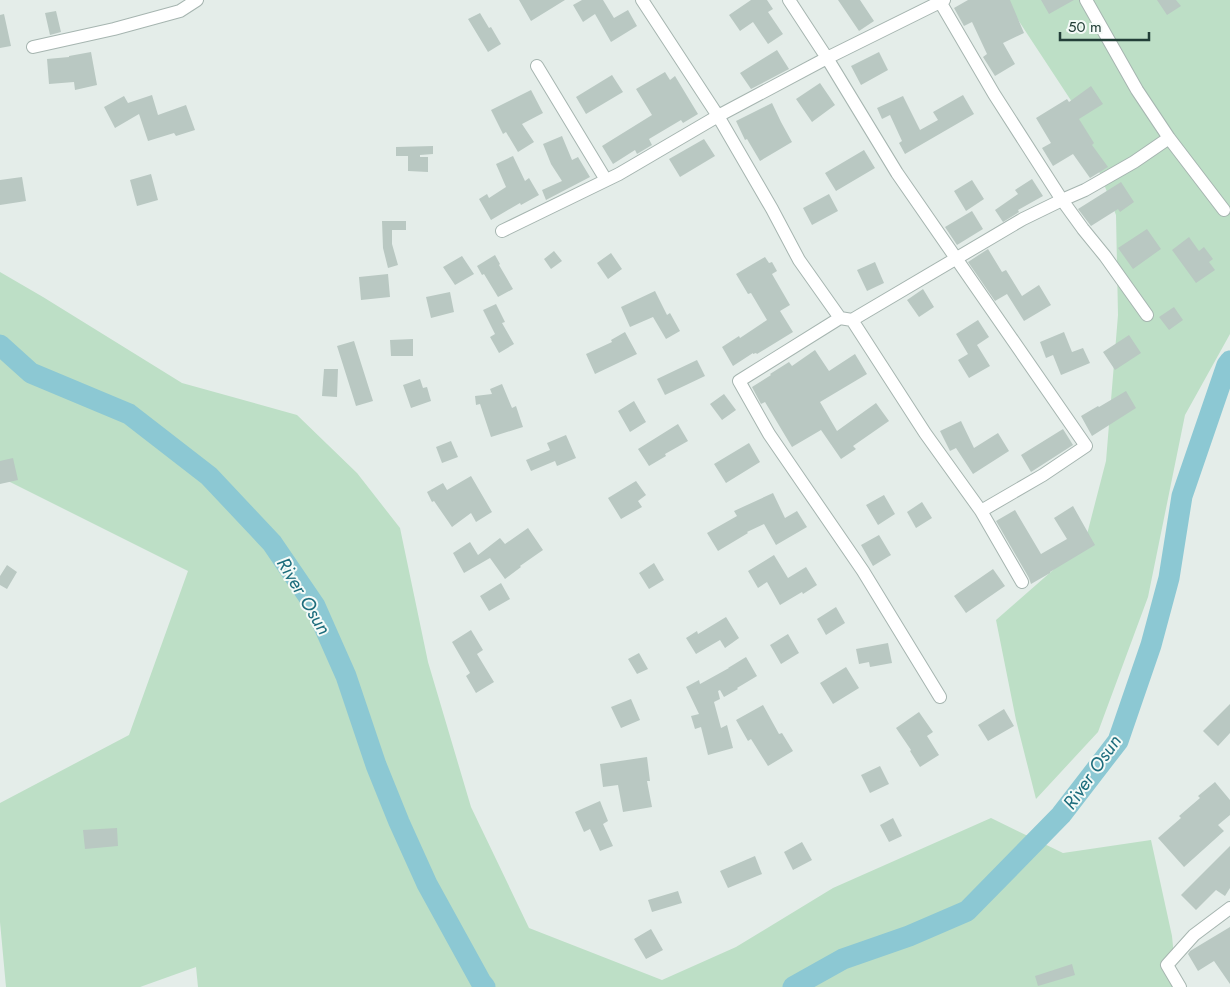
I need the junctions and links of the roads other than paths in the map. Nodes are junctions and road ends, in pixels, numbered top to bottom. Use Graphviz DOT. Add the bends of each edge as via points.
graph roads {
  1 [pos="196,0"];
  2 [pos="642,0"];
  3 [pos="789,0"];
  4 [pos="1086,0"];
  5 [pos="941,1"];
  6 [pos="34,47"];
  7 [pos="826,58"];
  8 [pos="537,66"];
  9 [pos="718,116"];
  10 [pos="1169,138"];
  11 [pos="606,180"];
  12 [pos="1062,200"];
  13 [pos="1224,210"];
  14 [pos="502,231"];
  15 [pos="956,258"];
  16 [pos="1146,315"];
  17 [pos="846,319"];
  18 [pos="981,511"];
  19 [pos="1022,582"];
  20 [pos="940,697"];
  21 [pos="1230,908"];
  22 [pos="1180,987"];
  1 -- 6 [label="street" via="180,11"];
  2 -- 9 [label="street"];
  3 -- 7 [label="street"];
  4 -- 10 [label="street" via="1137,90"];
  5 -- 7 [label="street"];
  5 -- 12 [label="street" via="994,94"];
  7 -- 9 [label="street"];
  7 -- 15 [label="street" via="897,173"];
  8 -- 11 [label="street"];
  9 -- 11 [label="street"];
  9 -- 17 [label="street" via="799,260"];
  10 -- 12 [label="street" via="1134,162"];
  10 -- 13 [label="street"];
  11 -- 14 [label="street"];
  12 -- 15 [label="street"];
  12 -- 16 [label="street"];
  15 -- 17 [label="street"];
  15 -- 18 [label="street" via="1086,446"];
  17 -- 18 [label="street"];
  17 -- 20 [label="street" via="739,381 769,434 863,572"];
  18 -- 19 [label="street"];
  21 -- 22 [label="street" via="1194,935 1167,965"];
}
